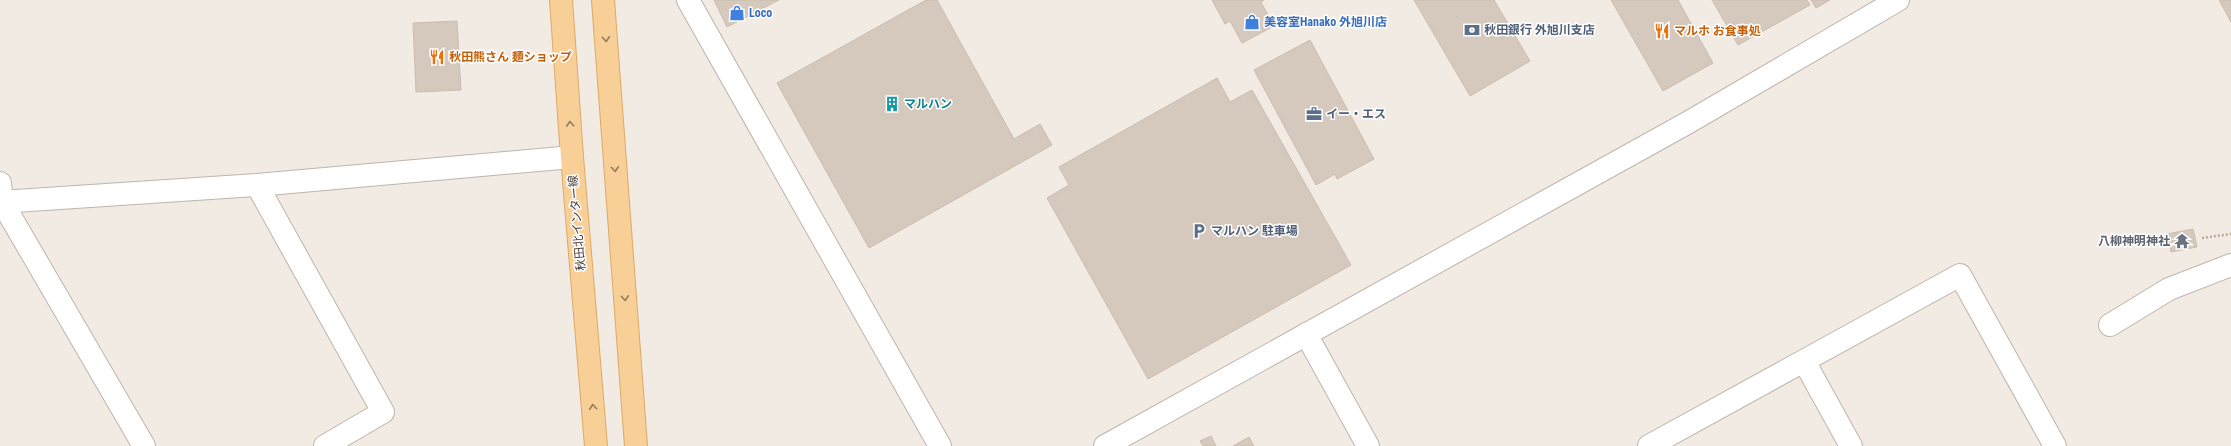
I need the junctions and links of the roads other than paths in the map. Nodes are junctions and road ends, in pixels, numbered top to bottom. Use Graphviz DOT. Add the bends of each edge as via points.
graph roads {
  1 [pos="561,0"];
  2 [pos="603,0"];
  3 [pos="688,0"];
  4 [pos="1898,0"];
  5 [pos="572,157"];
  6 [pos="257,185"];
  7 [pos="1,196"];
  8 [pos="2231,265"];
  9 [pos="2110,325"];
  10 [pos="1306,334"];
  11 [pos="1804,361"];
  12 [pos="638,440"];
  13 [pos="144,446"];
  14 [pos="325,446"];
  15 [pos="596,446"];
  16 [pos="940,446"];
  17 [pos="1105,446"];
  18 [pos="1368,446"];
  19 [pos="1649,446"];
  20 [pos="1851,446"];
  21 [pos="2055,446"];
  5 -- 1 [label="main road, 秋田北インター線, one-way"];
  2 -- 12 [label="main road, one-way"];
  3 -- 16 [label="street"];
  4 -- 10 [label="street" via="1689,122"];
  5 -- 6 [label="street"];
  15 -- 5 [label="main road, 秋田北インター線, one-way"];
  6 -- 7 [label="street"];
  6 -- 14 [label="street" via="383,412"];
  7 -- 13 [label="street"];
  8 -- 9 [label="street" via="2169,289"];
  10 -- 17 [label="street"];
  10 -- 18 [label="street"];
  11 -- 19 [label="street"];
  11 -- 20 [label="street"];
  11 -- 21 [label="street" via="1960,274"];
}
